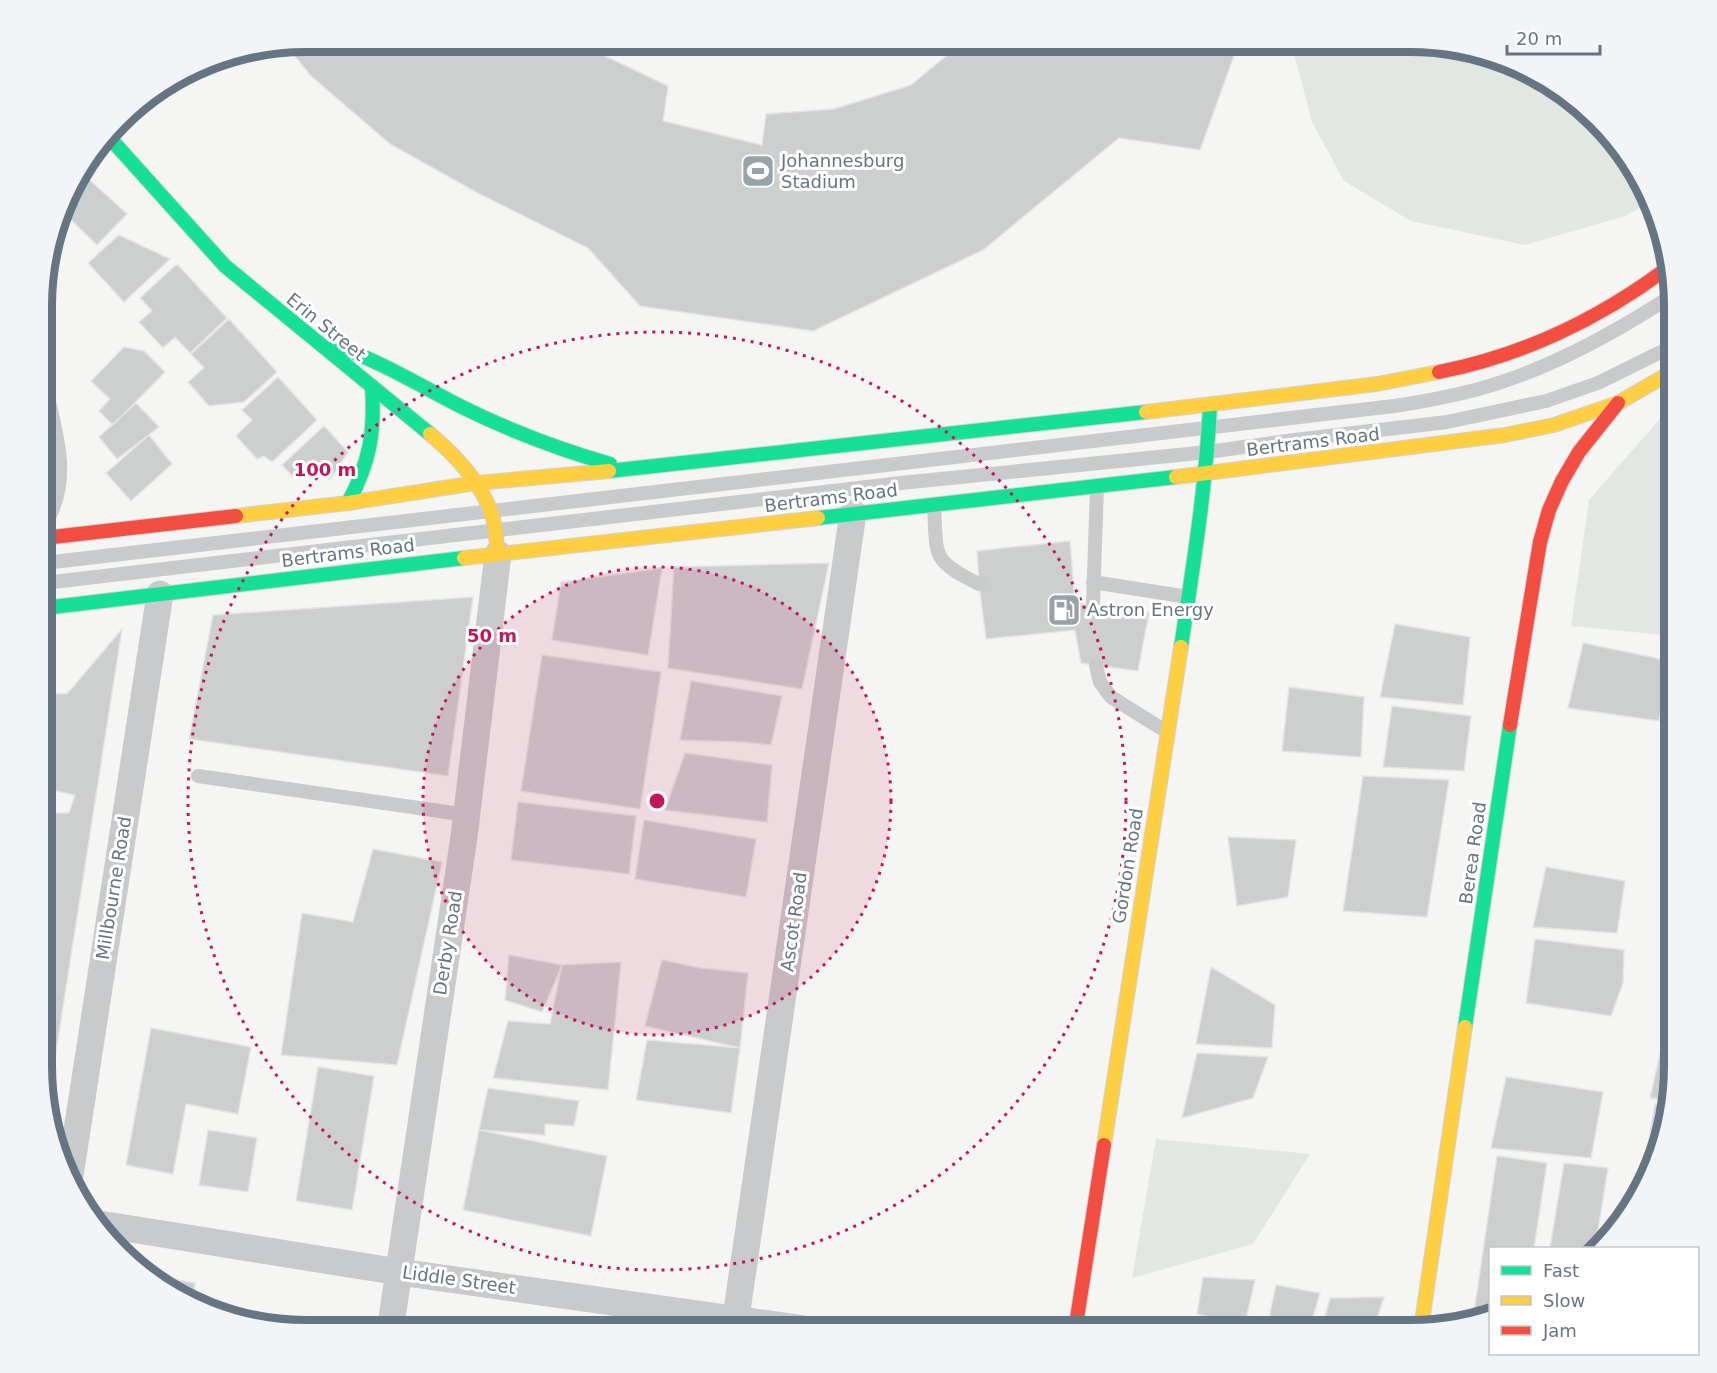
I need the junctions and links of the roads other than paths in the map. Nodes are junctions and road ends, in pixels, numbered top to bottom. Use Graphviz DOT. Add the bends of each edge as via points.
graph roads {
  1 [pos="113,142"];
  2 [pos="1662,272"];
  3 [pos="1664,300"];
  4 [pos="311,339"];
  5 [pos="1664,351"];
  6 [pos="1664,376"];
  7 [pos="372,386"];
  8 [pos="1618,403"];
  9 [pos="1210,406"];
  10 [pos="1210,428"];
  11 [pos="1208,452"];
  12 [pos="52,455"];
  13 [pos="629,469"];
  14 [pos="1206,474"];
  15 [pos="476,483"];
  16 [pos="1097,486"];
  17 [pos="52,490"];
  18 [pos="348,503"];
  19 [pos="934,505"];
  20 [pos="492,513"];
  21 [pos="854,513"];
  22 [pos="52,537"];
  23 [pos="497,543"];
  24 [pos="52,562"];
  25 [pos="1093,582"];
  26 [pos="52,583"];
  27 [pos="979,584"];
  28 [pos="160,594"];
  29 [pos="1188,597"];
  30 [pos="1093,604"];
  31 [pos="52,607"];
  32 [pos="1096,666"];
  33 [pos="1167,732"];
  34 [pos="198,776"];
  35 [pos="467,815"];
  36 [pos="72,1164"];
  37 [pos="108,1225"];
  38 [pos="399,1272"];
  39 [pos="392,1320"];
  40 [pos="702,1320"];
  41 [pos="735,1320"];
  42 [pos="1077,1320"];
  43 [pos="1422,1320"];
  1 -- 4 [label="main road, Erin Street" via="225,266"];
  2 -- 9 [label="main road" via="1634,293 1567,330 1493,358 1377,384"];
  3 -- 10 [label="lane" via="1599,340 1476,390 1394,406"];
  4 -- 7 [label="main road, Erin Street"];
  4 -- 13 [label="main road" via="357,352 516,431"];
  5 -- 11 [label="lane" via="1598,383 1502,412"];
  6 -- 8 [label="main road"];
  7 -- 15 [label="main road, Erin Street" via="440,442"];
  7 -- 18 [label="main road" via="374,435 370,456"];
  8 -- 14 [label="main road, Bertrams Road" via="1554,425 1505,435"];
  8 -- 43 [label="main road, Berea Road" via="1579,452 1562,481 1540,542"];
  9 -- 10 [label="main road, Gordon Road"];
  9 -- 13 [label="main road"];
  10 -- 11 [label="main road, Gordon Road"];
  10 -- 20 [label="lane"];
  11 -- 14 [label="main road, Gordon Road"];
  11 -- 23 [label="lane" via="901,483"];
  12 -- 17 [label="street"];
  13 -- 15 [label="main road"];
  14 -- 16 [label="main road, Bertrams Road"];
  14 -- 29 [label="main road, Gordon Road"];
  15 -- 18 [label="main road"];
  15 -- 20 [label="main road, Erin Street"];
  16 -- 19 [label="main road, Bertrams Road"];
  16 -- 25 [label="lane"];
  18 -- 22 [label="main road"];
  19 -- 21 [label="main road, Bertrams Road"];
  19 -- 27 [label="lane" via="937,553 946,566"];
  20 -- 23 [label="main road, Erin Street"];
  20 -- 24 [label="lane"];
  21 -- 23 [label="main road, Bertrams Road"];
  21 -- 41 [label="street, Ascot Road"];
  23 -- 26 [label="lane" via="433,537"];
  23 -- 28 [label="main road, Bertrams Road"];
  23 -- 35 [label="street, Derby Road"];
  25 -- 29 [label="lane"];
  25 -- 30 [label="lane"];
  28 -- 31 [label="main road, Bertrams Road"];
  28 -- 36 [label="street, Millbourne Road"];
  29 -- 33 [label="main road, Gordon Road"];
  32 -- 33 [label="lane" via="1100,682 1111,697"];
  33 -- 42 [label="main road, Gordon Road"];
  34 -- 35 [label="lane"];
  35 -- 38 [label="street, Derby Road"];
  37 -- 38 [label="street, Liddle Street"];
  38 -- 39 [label="street, Derby Road"];
  38 -- 40 [label="street, Liddle Street"];
}
